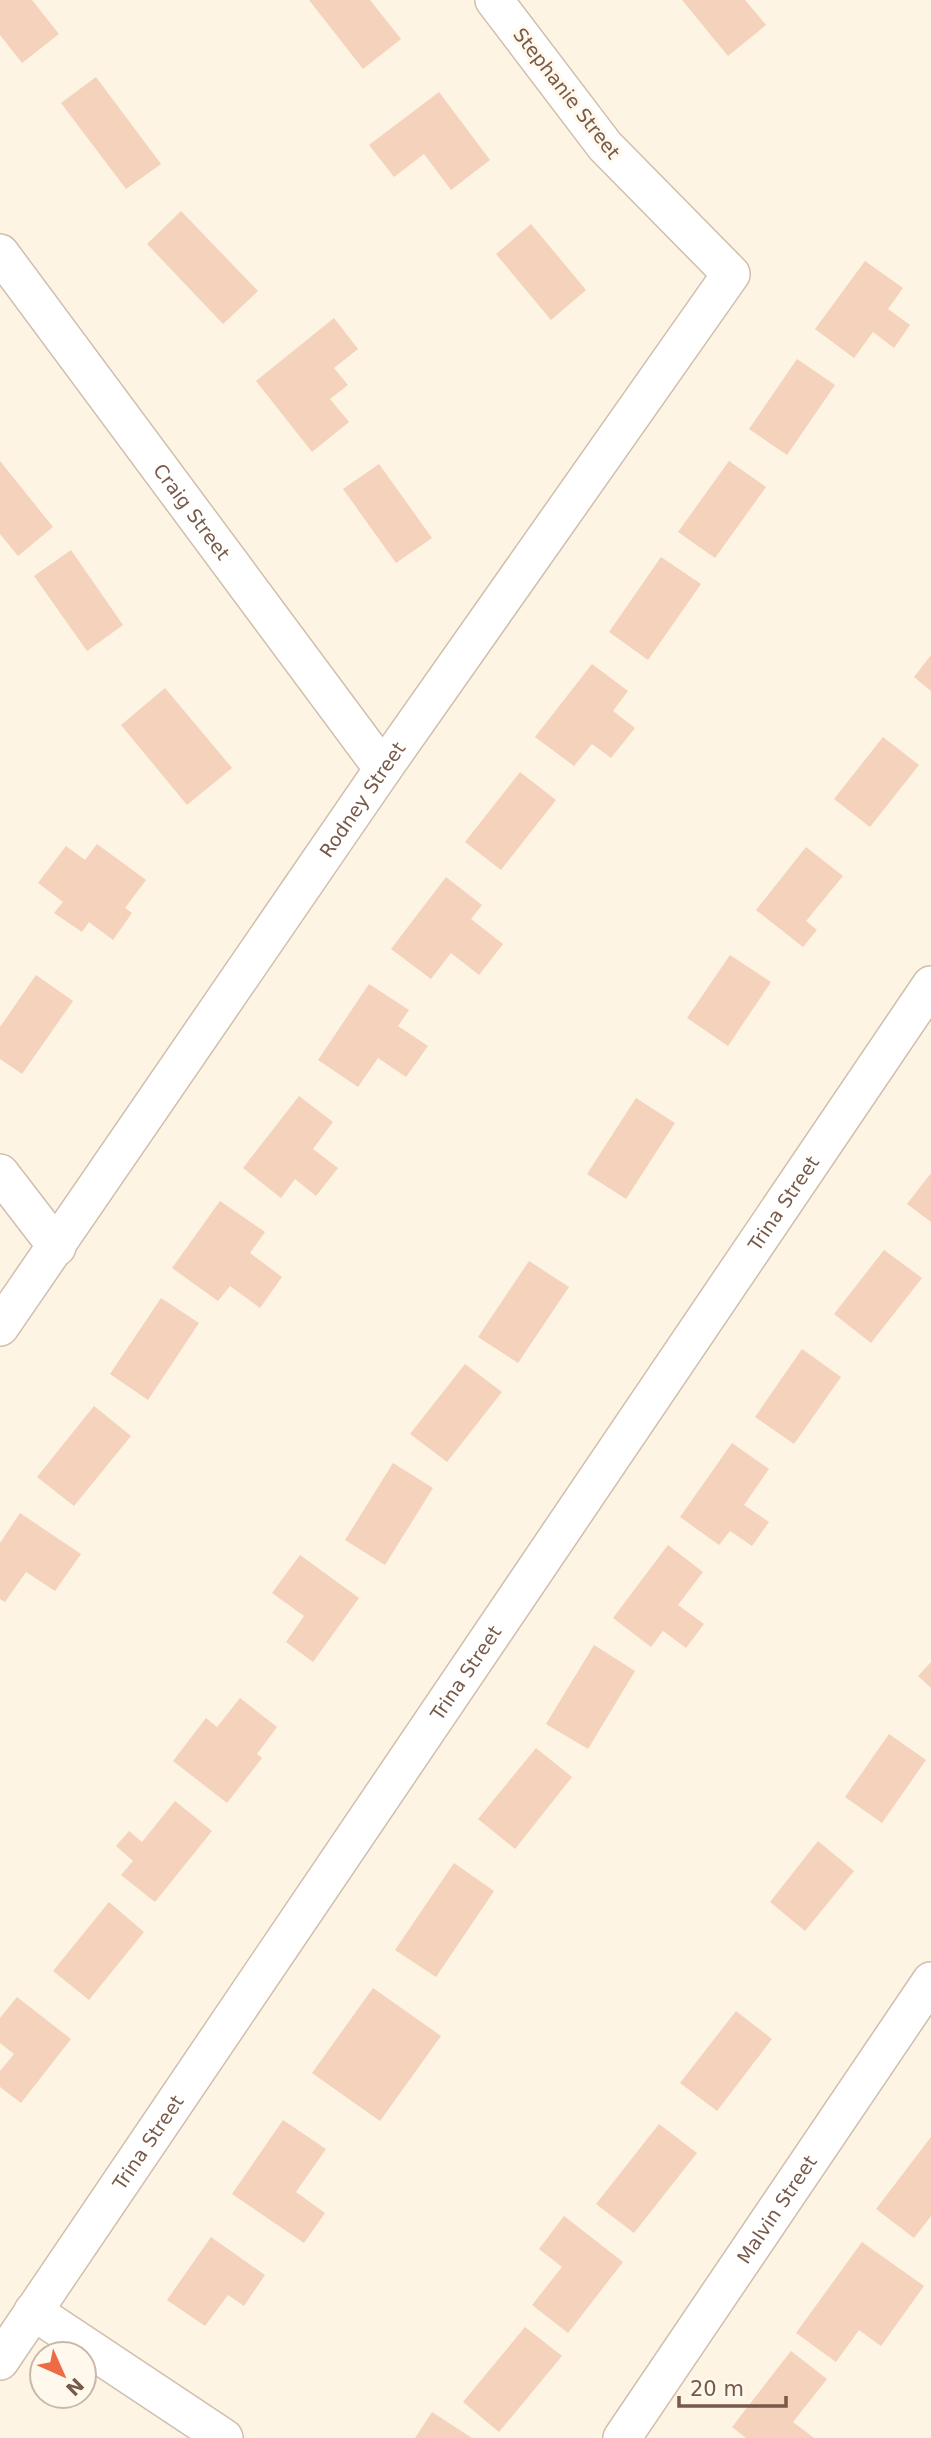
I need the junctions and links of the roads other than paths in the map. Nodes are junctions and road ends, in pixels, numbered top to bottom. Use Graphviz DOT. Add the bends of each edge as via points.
graph roads {
  1 [pos="494,0"];
  2 [pos="0,253"];
  3 [pos="731,274"];
  4 [pos="383,769"];
  5 [pos="931,985"];
  6 [pos="0,1173"];
  7 [pos="57,1247"];
  8 [pos="0,1327"];
  9 [pos="931,1981"];
  10 [pos="33,2311"];
  11 [pos="0,2361"];
  12 [pos="224,2438"];
  13 [pos="622,2438"];
  1 -- 3 [label="street, Stephanie Street" via="605,146"];
  2 -- 4 [label="street, Craig Street"];
  3 -- 4 [label="street, Rodney Street"];
  4 -- 7 [label="street, Rodney Street"];
  5 -- 10 [label="street, Trina Street"];
  6 -- 7 [label="street"];
  7 -- 8 [label="street, Rodney Street"];
  9 -- 13 [label="street, Malvin Street"];
  10 -- 11 [label="street, Trina Street"];
  10 -- 12 [label="street"];
}
